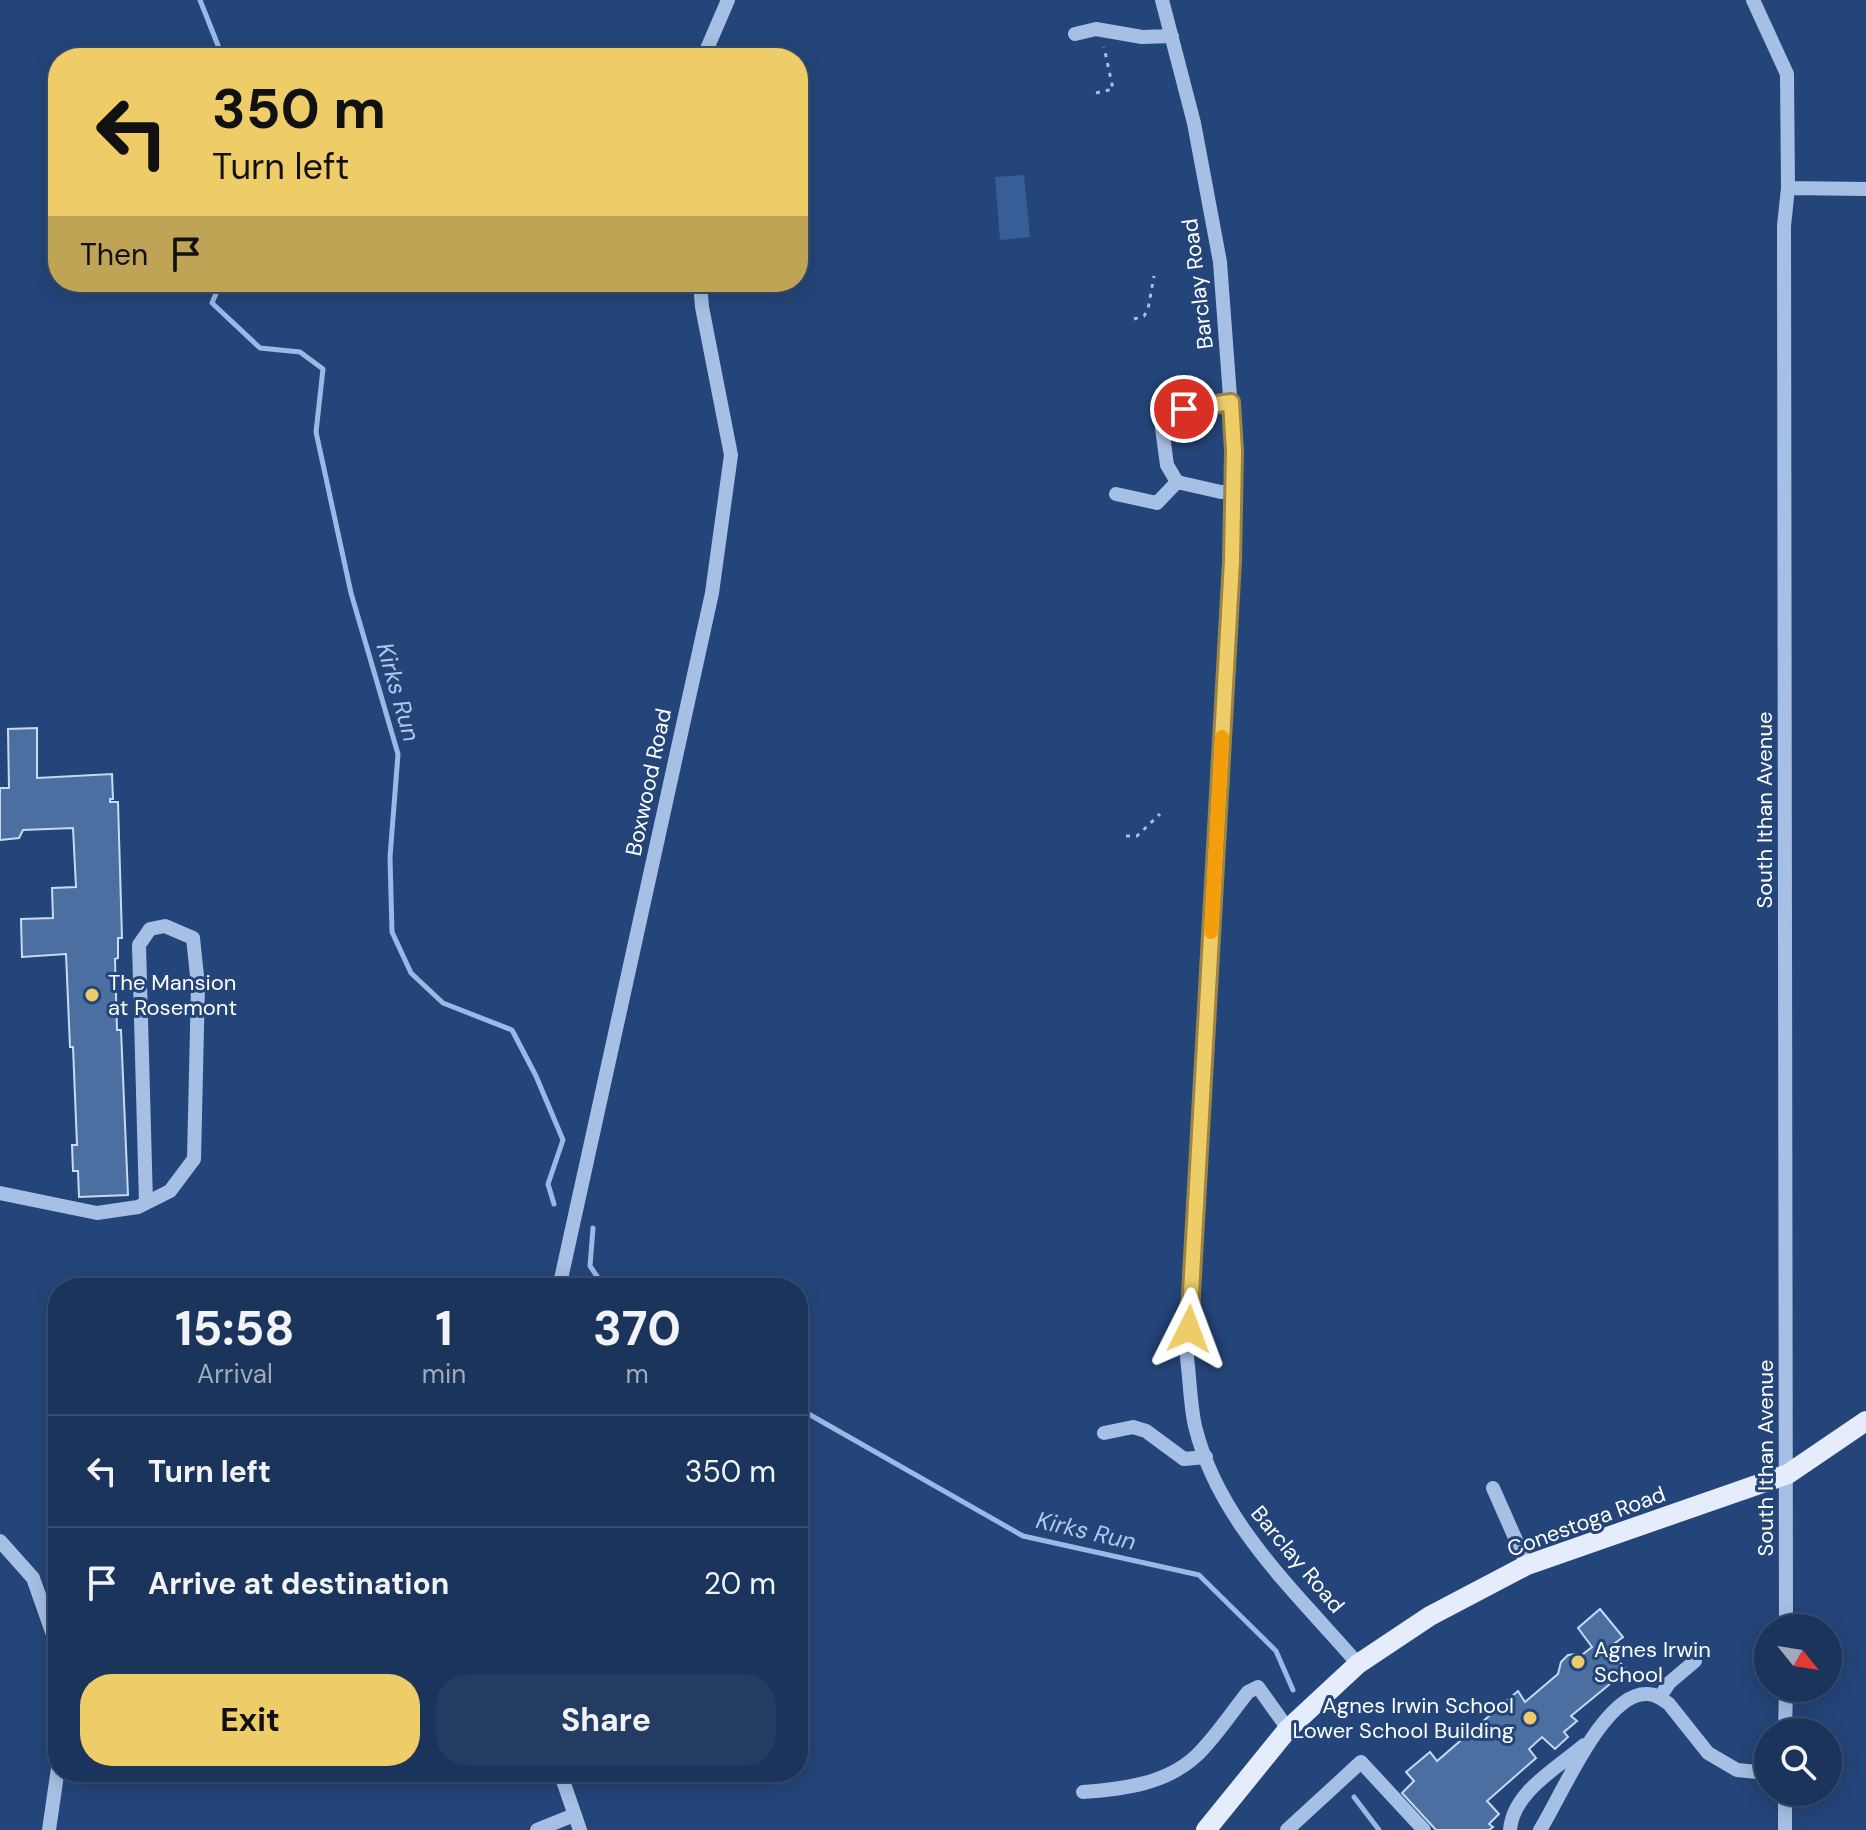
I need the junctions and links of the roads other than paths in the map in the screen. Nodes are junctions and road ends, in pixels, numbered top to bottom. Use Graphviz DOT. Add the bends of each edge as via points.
graph roads {
  1 [pos="728,0"];
  2 [pos="1162,0"];
  3 [pos="1753,0"];
  4 [pos="1075,34"];
  5 [pos="1172,36"];
  6 [pos="707,48"];
  7 [pos="1788,188"];
  8 [pos="1866,189"];
  9 [pos="701,292"];
  10 [pos="1231,402"];
  11 [pos="1177,482"];
  12 [pos="1233,492"];
  13 [pos="1116,494"];
  14 [pos="0,1193"];
  15 [pos="146,1203"];
  16 [pos="561,1278"];
  17 [pos="1866,1421"];
  18 [pos="1104,1433"];
  19 [pos="1206,1457"];
  20 [pos="1788,1474"];
  21 [pos="1493,1488"];
  22 [pos="0,1541"];
  23 [pos="1527,1565"];
  24 [pos="1786,1614"];
  25 [pos="48,1621"];
  26 [pos="1695,1661"];
  27 [pos="1358,1664"];
  28 [pos="1660,1697"];
  29 [pos="1288,1729"];
  30 [pos="1590,1740"];
  31 [pos="1754,1772"];
  32 [pos="56,1782"];
  33 [pos="563,1782"];
  34 [pos="1083,1792"];
  35 [pos="1785,1806"];
  36 [pos="574,1815"];
  37 [pos="49,1830"];
  38 [pos="537,1830"];
  39 [pos="580,1830"];
  40 [pos="1206,1830"];
  41 [pos="1287,1830"];
  42 [pos="1424,1830"];
  43 [pos="1510,1830"];
  44 [pos="1540,1830"];
  45 [pos="1785,1830"];
  1 -- 6 [label="street"];
  2 -- 5 [label="street, Barclay Road"];
  3 -- 7 [label="street, South Ithan Avenue" via="1787,74"];
  4 -- 5 [label="street" via="1100,30"];
  5 -- 10 [label="street, Barclay Road" via="1220,262"];
  7 -- 8 [label="street"];
  7 -- 20 [label="street, South Ithan Avenue"];
  9 -- 16 [label="street, Boxwood Road" via="731,455 712,593"];
  10 -- 11 [label="street" via="1184,409 1162,428 1167,465"];
  10 -- 12 [label="street, Barclay Road"];
  11 -- 12 [label="street"];
  11 -- 13 [label="street" via="1157,503"];
  12 -- 19 [label="street, Barclay Road" via="1187,1358 1195,1426"];
  14 -- 15 [label="street" via="97,1213"];
  15 -- 15 [label="street" via="170,1191 194,1159 198,985 193,938 165,926 150,929 139,945"];
  17 -- 20 [label="main road, Conestoga Road"];
  18 -- 19 [label="street" via="1133,1427 1184,1459"];
  19 -- 27 [label="street, Barclay Road" via="1234,1518"];
  20 -- 23 [label="main road, Conestoga Road"];
  20 -- 24 [label="street, South Ithan Avenue"];
  21 -- 23 [label="street"];
  22 -- 25 [label="street" via="33,1578"];
  23 -- 27 [label="main road, Conestoga Road" via="1430,1616"];
  26 -- 28 [label="street"];
  27 -- 29 [label="main road, Conestoga Road"];
  28 -- 30 [label="street" via="1632,1697 1613,1710"];
  28 -- 31 [label="street" via="1708,1753 1737,1770"];
  29 -- 34 [label="street" via="1258,1687 1248,1692 1196,1757 1162,1779"];
  29 -- 40 [label="main road, Conestoga Road"];
  30 -- 43 [label="street" via="1519,1801"];
  30 -- 44 [label="street"];
  32 -- 37 [label="street"];
  33 -- 36 [label="street"];
  35 -- 45 [label="street"];
  36 -- 38 [label="street"];
  36 -- 39 [label="street"];
  41 -- 42 [label="street" via="1361,1762"];
}
